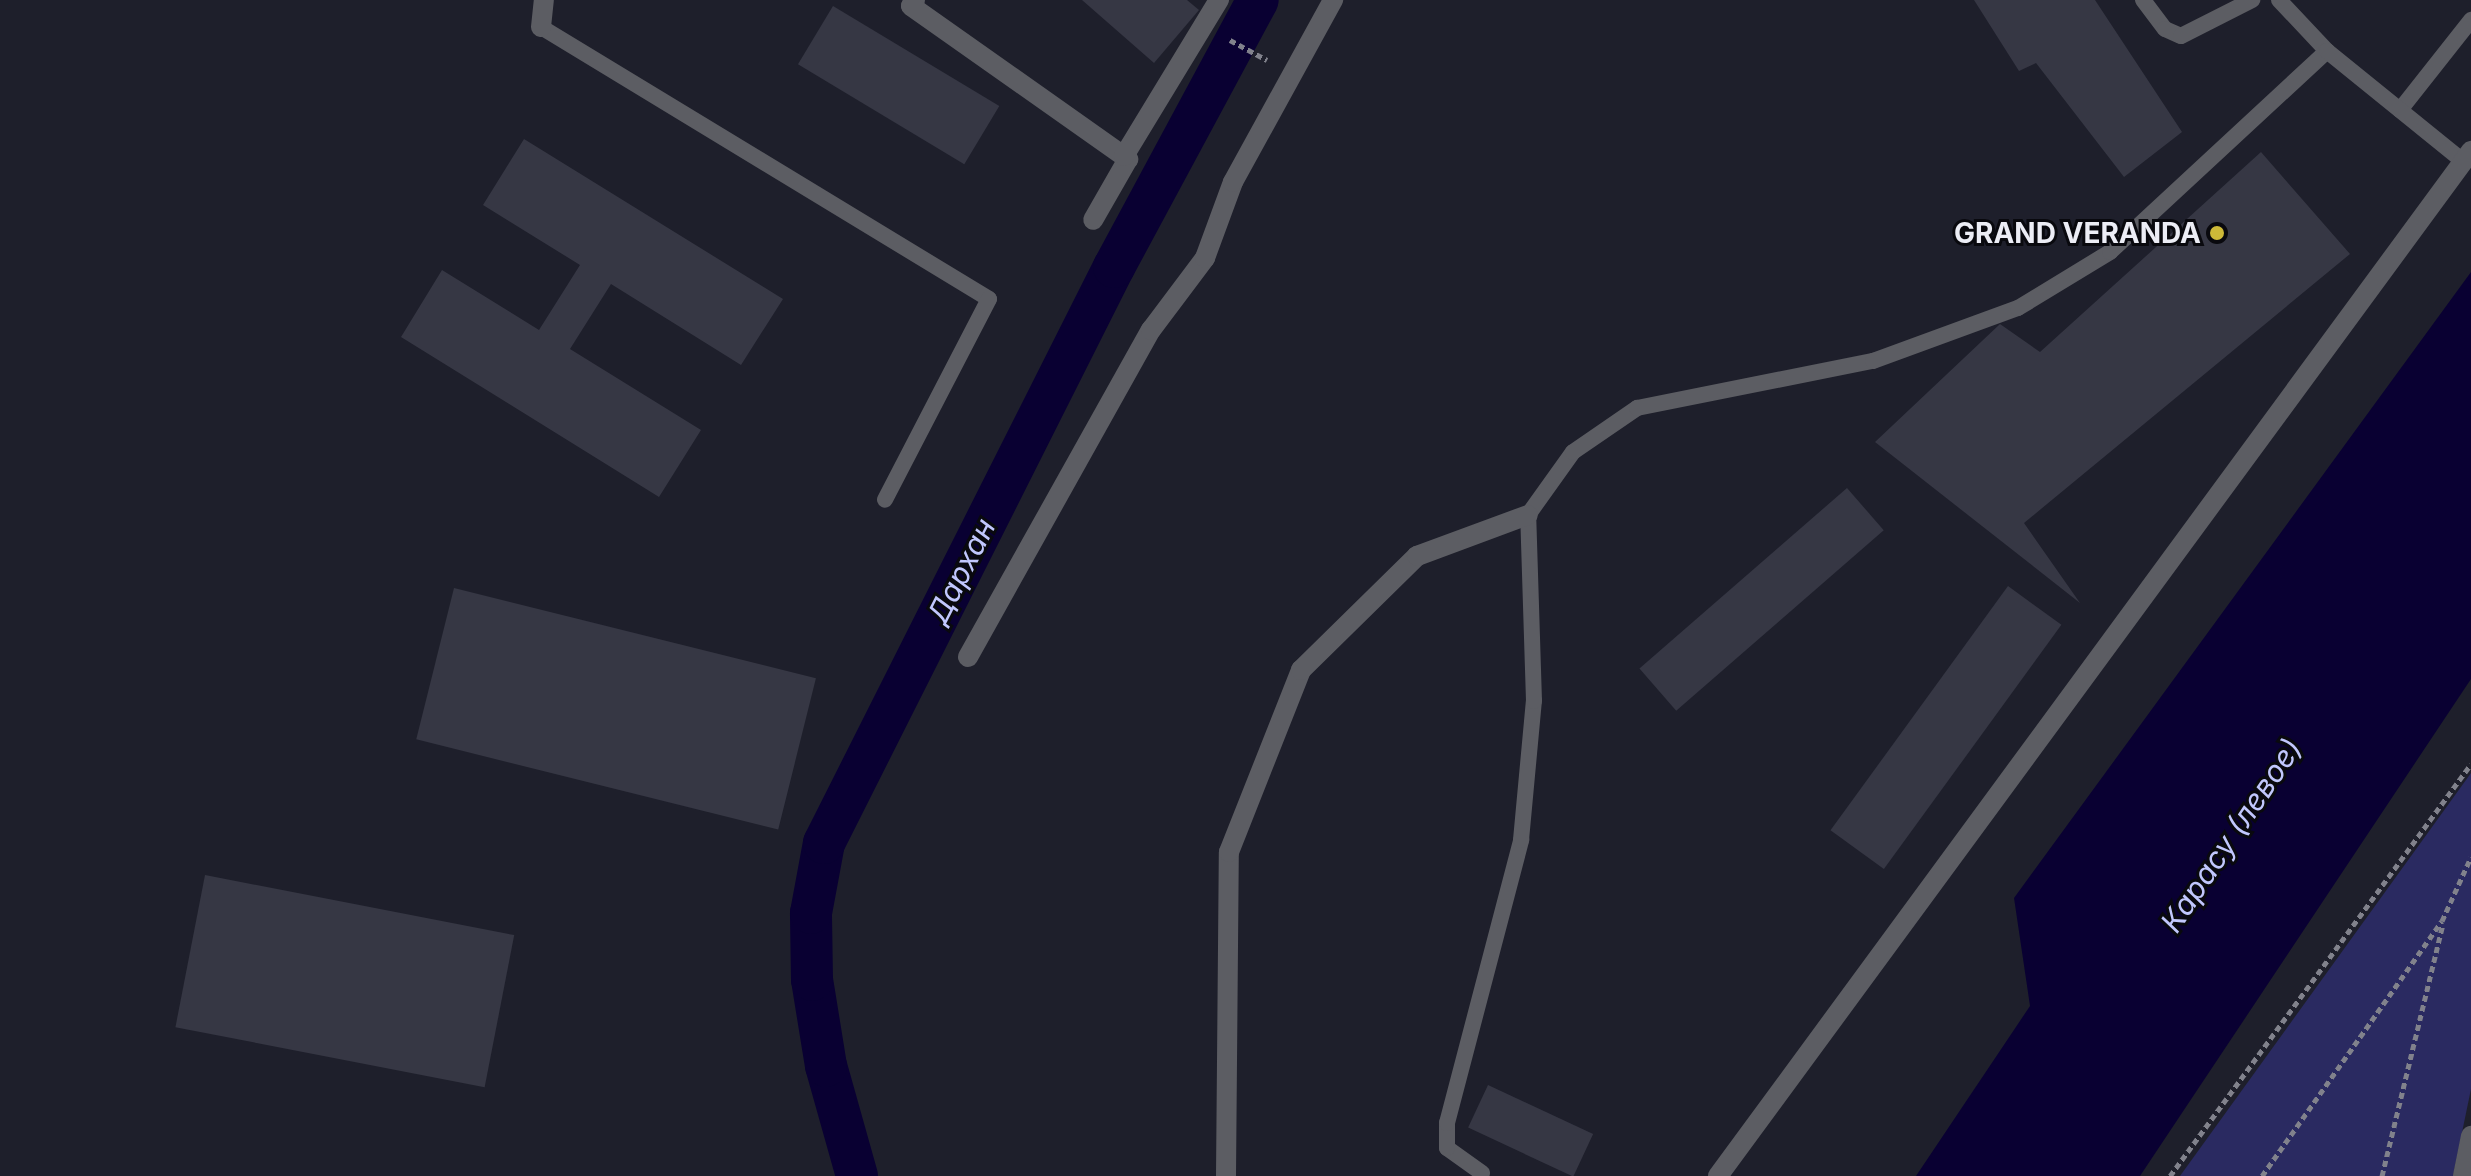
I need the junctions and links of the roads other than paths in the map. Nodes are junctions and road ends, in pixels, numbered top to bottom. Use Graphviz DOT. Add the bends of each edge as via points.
graph roads {
  1 [pos="544,0"];
  2 [pos="915,0"];
  3 [pos="1219,0"];
  4 [pos="1333,0"];
  5 [pos="2143,0"];
  6 [pos="2252,0"];
  7 [pos="2279,0"];
  8 [pos="2471,20"];
  9 [pos="541,27"];
  10 [pos="2327,51"];
  11 [pos="2400,110"];
  12 [pos="1124,156"];
  13 [pos="2467,156"];
  14 [pos="1093,220"];
  15 [pos="885,500"];
  16 [pos="1528,515"];
  17 [pos="968,657"];
  18 [pos="2471,1136"];
  19 [pos="1482,1173"];
  20 [pos="1226,1176"];
  21 [pos="1718,1176"];
  22 [pos="2463,1176"];
  1 -- 9 [label="street"];
  2 -- 12 [label="street" via="911,6"];
  3 -- 12 [label="street"];
  4 -- 17 [label="street" via="1233,182 1205,258 1151,330"];
  5 -- 6 [label="lane" via="2165,29 2181,36"];
  7 -- 10 [label="lane"];
  8 -- 11 [label="lane"];
  9 -- 15 [label="lane" via="989,299"];
  10 -- 11 [label="lane"];
  10 -- 16 [label="lane" via="2110,252 2018,308 1873,361 1637,408 1573,452"];
  11 -- 13 [label="lane"];
  12 -- 14 [label="street"];
  13 -- 21 [label="street"];
  16 -- 19 [label="lane" via="1534,701 1521,840 1447,1123 1447,1148"];
  16 -- 20 [label="street" via="1417,556 1301,670 1229,852"];
  18 -- 22 [label="street"];
}
